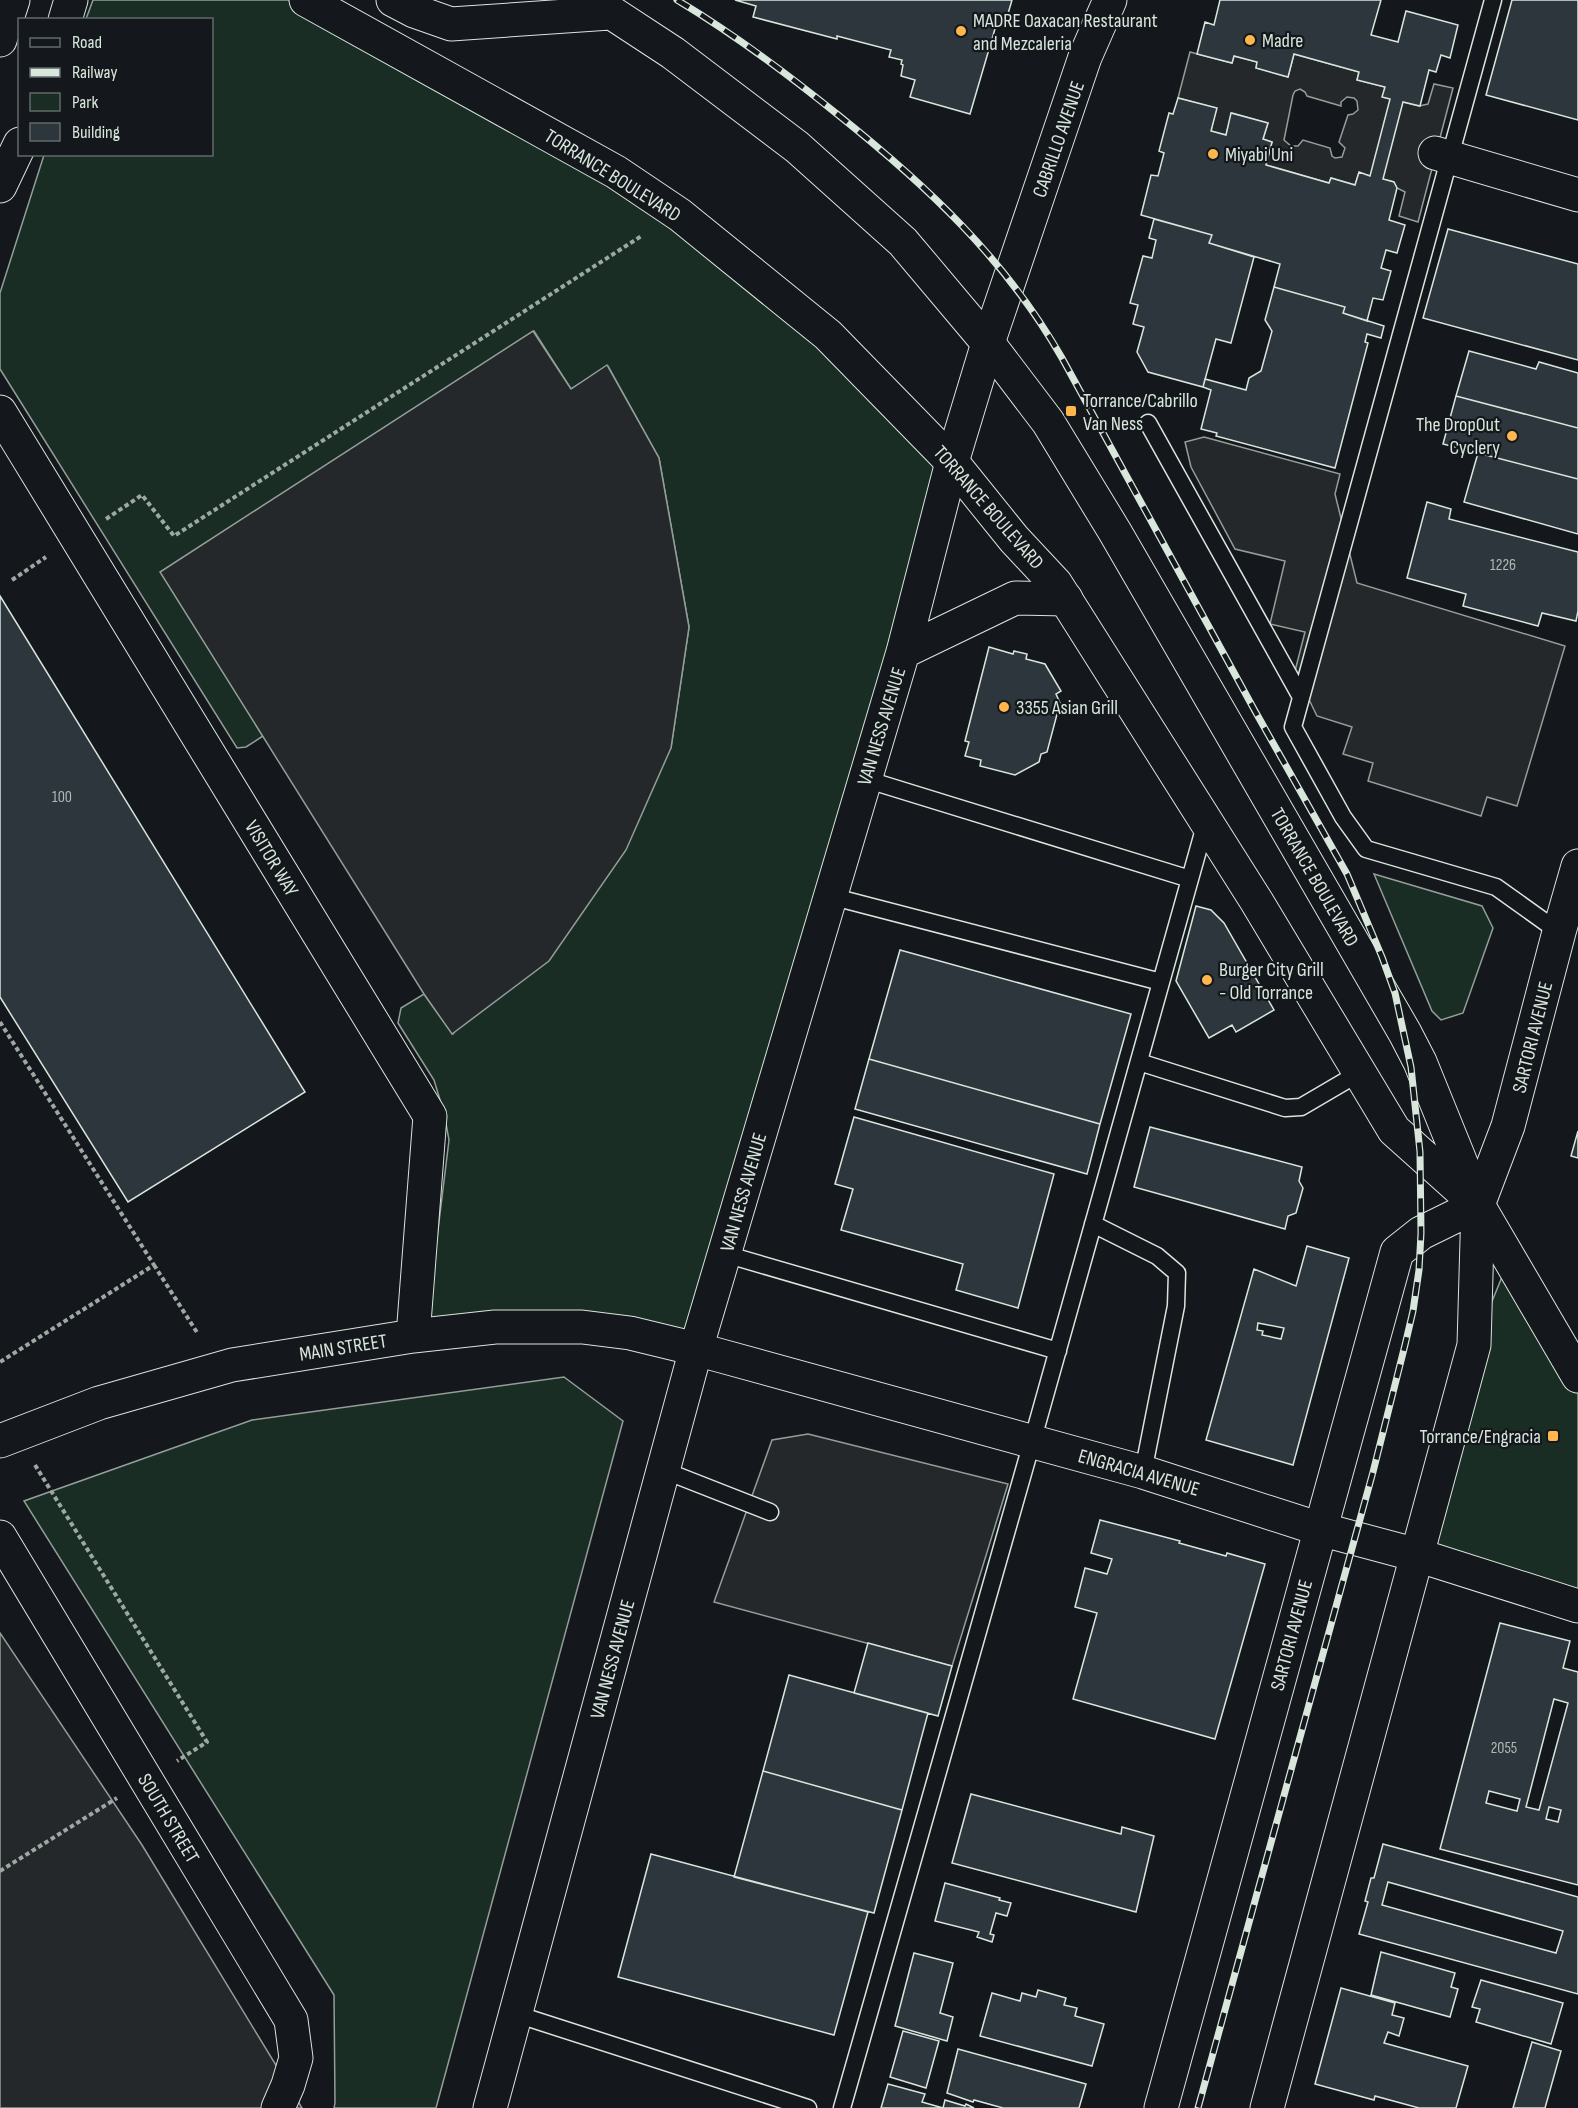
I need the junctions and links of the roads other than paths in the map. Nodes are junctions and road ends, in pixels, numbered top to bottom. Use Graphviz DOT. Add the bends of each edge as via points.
graph roads {
  1 [pos="13,0"];
  2 [pos="72,0"];
  3 [pos="306,0"];
  4 [pos="393,0"];
  5 [pos="1110,0"];
  6 [pos="1493,0"];
  7 [pos="598,6"];
  8 [pos="66,18"];
  9 [pos="0,40"];
  10 [pos="18,148"];
  11 [pos="1443,155"];
  12 [pos="0,186"];
  13 [pos="1578,195"];
  14 [pos="1010,279"];
  15 [pos="987,343"];
  16 [pos="0,412"];
  17 [pos="1148,423"];
  18 [pos="952,462"];
  19 [pos="1066,599"];
  20 [pos="903,652"];
  21 [pos="1301,697"];
  22 [pos="865,779"];
  23 [pos="1206,822"];
  24 [pos="1578,866"];
  25 [pos="1190,879"];
  26 [pos="830,896"];
  27 [pos="1568,935"];
  28 [pos="1161,982"];
  29 [pos="1139,1062"];
  30 [pos="1359,1072"];
  31 [pos="1478,1205"];
  32 [pos="1093,1224"];
  33 [pos="724,1254"];
  34 [pos="413,1336"];
  35 [pos="696,1349"];
  36 [pos="1058,1351"];
  37 [pos="1578,1376"];
  38 [pos="8,1438"];
  39 [pos="1032,1442"];
  40 [pos="663,1470"];
  41 [pos="1143,1472"];
  42 [pos="770,1512"];
  43 [pos="1320,1528"];
  44 [pos="0,1537"];
  45 [pos="1417,1555"];
  46 [pos="1578,1606"];
  47 [pos="516,2014"];
  48 [pos="278,2108"];
  49 [pos="490,2108"];
  50 [pos="808,2108"];
  51 [pos="842,2108"];
  52 [pos="1161,2108"];
  53 [pos="1267,2108"];
  1 -- 9 [label="main road"];
  2 -- 8 [label="main road"];
  3 -- 18 [label="main road, TORRANCE BOULEVARD" via="616,172 680,215 828,335"];
  4 -- 7 [label="main road" via="451,24"];
  5 -- 14 [label="main road, CABRILLO AVENUE" via="1085,57"];
  6 -- 11 [label="lane"];
  7 -- 15 [label="main road, TORRANCE BOULEVARD" via="672,53 797,147 903,242"];
  10 -- 12 [label="main road"];
  11 -- 13 [label="main road"];
  11 -- 21 [label="lane"];
  14 -- 15 [label="main road, VAN NESS AVENUE"];
  15 -- 18 [label="main road, VAN NESS AVENUE"];
  15 -- 31 [label="main road, TORRANCE BOULEVARD" via="1048,422 1115,532 1405,1034"];
  16 -- 34 [label="main road, VISITOR WAY" via="430,1116"];
  17 -- 21 [label="lane"];
  18 -- 19 [label="main road, TORRANCE BOULEVARD"];
  18 -- 20 [label="main road, VAN NESS AVENUE"];
  19 -- 20 [label="main road" via="1015,598"];
  19 -- 23 [label="main road, TORRANCE BOULEVARD"];
  20 -- 22 [label="main road, VAN NESS AVENUE"];
  21 -- 27 [label="lane" via="1293,727 1343,817 1366,849 1496,886"];
  22 -- 25 [label="lane"];
  22 -- 26 [label="main road, VAN NESS AVENUE"];
  23 -- 25 [label="lane"];
  23 -- 30 [label="main road, TORRANCE BOULEVARD"];
  24 -- 27 [label="main road, SARTORI AVENUE"];
  25 -- 28 [label="lane"];
  26 -- 28 [label="lane"];
  26 -- 33 [label="main road, VAN NESS AVENUE"];
  27 -- 31 [label="main road, SARTORI AVENUE" via="1508,1126"];
  28 -- 29 [label="lane"];
  29 -- 30 [label="lane" via="1285,1108 1301,1107"];
  29 -- 32 [label="lane"];
  30 -- 31 [label="main road, TORRANCE BOULEVARD" via="1394,1130"];
  31 -- 37 [label="main road, TORRANCE BOULEVARD"];
  31 -- 43 [label="main road, SARTORI AVENUE" via="1421,1233 1397,1252"];
  31 -- 45 [label="main road, SARTORI AVENUE" via="1474,1345"];
  32 -- 36 [label="lane"];
  32 -- 41 [label="lane" via="1157,1256 1177,1273 1176,1306"];
  33 -- 35 [label="main road, VAN NESS AVENUE"];
  33 -- 36 [label="lane"];
  34 -- 35 [label="main road, MAIN STREET" via="495,1328 582,1327 630,1333"];
  34 -- 38 [label="main road, MAIN STREET" via="232,1365 99,1403"];
  35 -- 39 [label="main road, ENGRACIA AVENUE"];
  35 -- 40 [label="main road, VAN NESS AVENUE"];
  36 -- 39 [label="lane"];
  39 -- 41 [label="main road, ENGRACIA AVENUE"];
  39 -- 51 [label="lane"];
  40 -- 42 [label="lane"];
  40 -- 47 [label="main road, VAN NESS AVENUE"];
  41 -- 43 [label="main road, ENGRACIA AVENUE"];
  43 -- 45 [label="main road, ENGRACIA AVENUE"];
  43 -- 52 [label="main road, SARTORI AVENUE"];
  44 -- 48 [label="main road, SOUTH STREET" via="291,2020 296,2058"];
  45 -- 46 [label="main road, ENGRACIA AVENUE"];
  45 -- 53 [label="main road, SARTORI AVENUE"];
  47 -- 49 [label="main road, VAN NESS AVENUE"];
  47 -- 50 [label="lane"];
}
